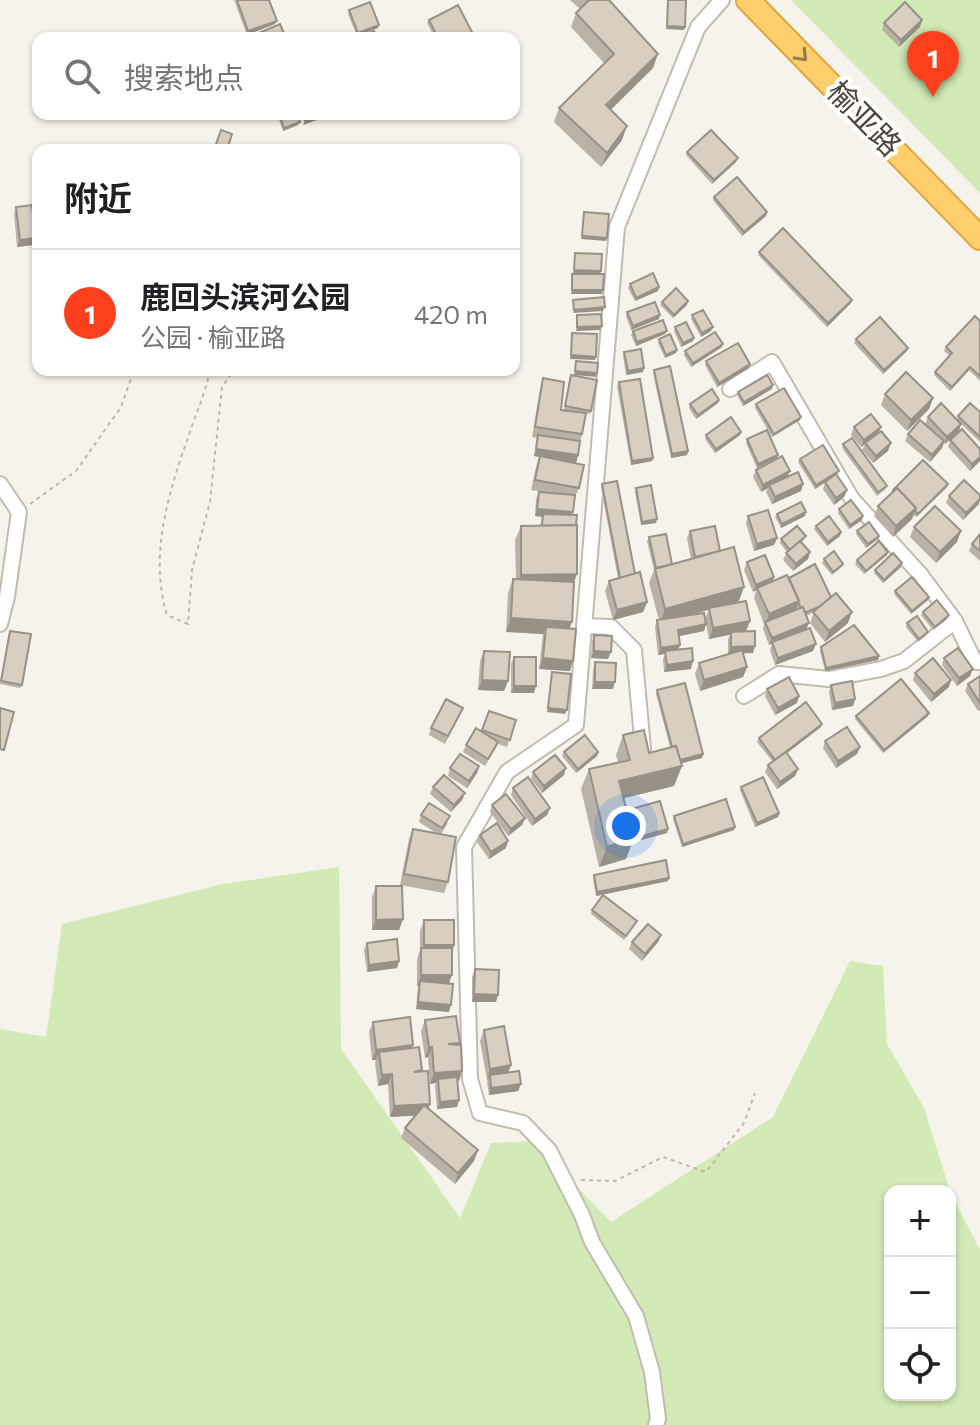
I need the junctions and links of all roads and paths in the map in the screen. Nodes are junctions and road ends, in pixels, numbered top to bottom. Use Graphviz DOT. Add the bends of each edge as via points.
graph roads {
  1 [pos="722,0"];
  2 [pos="748,0"];
  3 [pos="980,238"];
  4 [pos="132,376"];
  5 [pos="208,376"];
  6 [pos="230,376"];
  7 [pos="730,389"];
  8 [pos="0,484"];
  9 [pos="19,512"];
  10 [pos="955,621"];
  11 [pos="0,624"];
  12 [pos="584,626"];
  13 [pos="980,662"];
  14 [pos="744,696"];
  15 [pos="643,761"];
  16 [pos="755,1093"];
  17 [pos="563,1179"];
  18 [pos="656,1425"];
  1 -- 12 [label="street" via="698,27 617,227"];
  2 -- 3 [label="highway, 榆亚路, one-way"];
  4 -- 9 [label="path" via="121,407 76,471"];
  5 -- 6 [label="path" via="170,493 159,549 160,593 167,615 188,624 192,570 210,502 222,387"];
  7 -- 10 [label="street" via="772,362 852,499"];
  8 -- 9 [label="street"];
  9 -- 11 [label="street"];
  10 -- 13 [label="street" via="975,662"];
  10 -- 14 [label="street" via="904,661 829,679 779,674"];
  12 -- 15 [label="street" via="611,627 634,650"];
  12 -- 17 [label="street" via="576,725 507,772 464,847 470,1079 480,1113 523,1123 549,1150"];
  16 -- 17 [label="path" via="744,1123 706,1172 663,1157 615,1181"];
  17 -- 18 [label="street" via="592,1242 636,1316 652,1372"];
}
